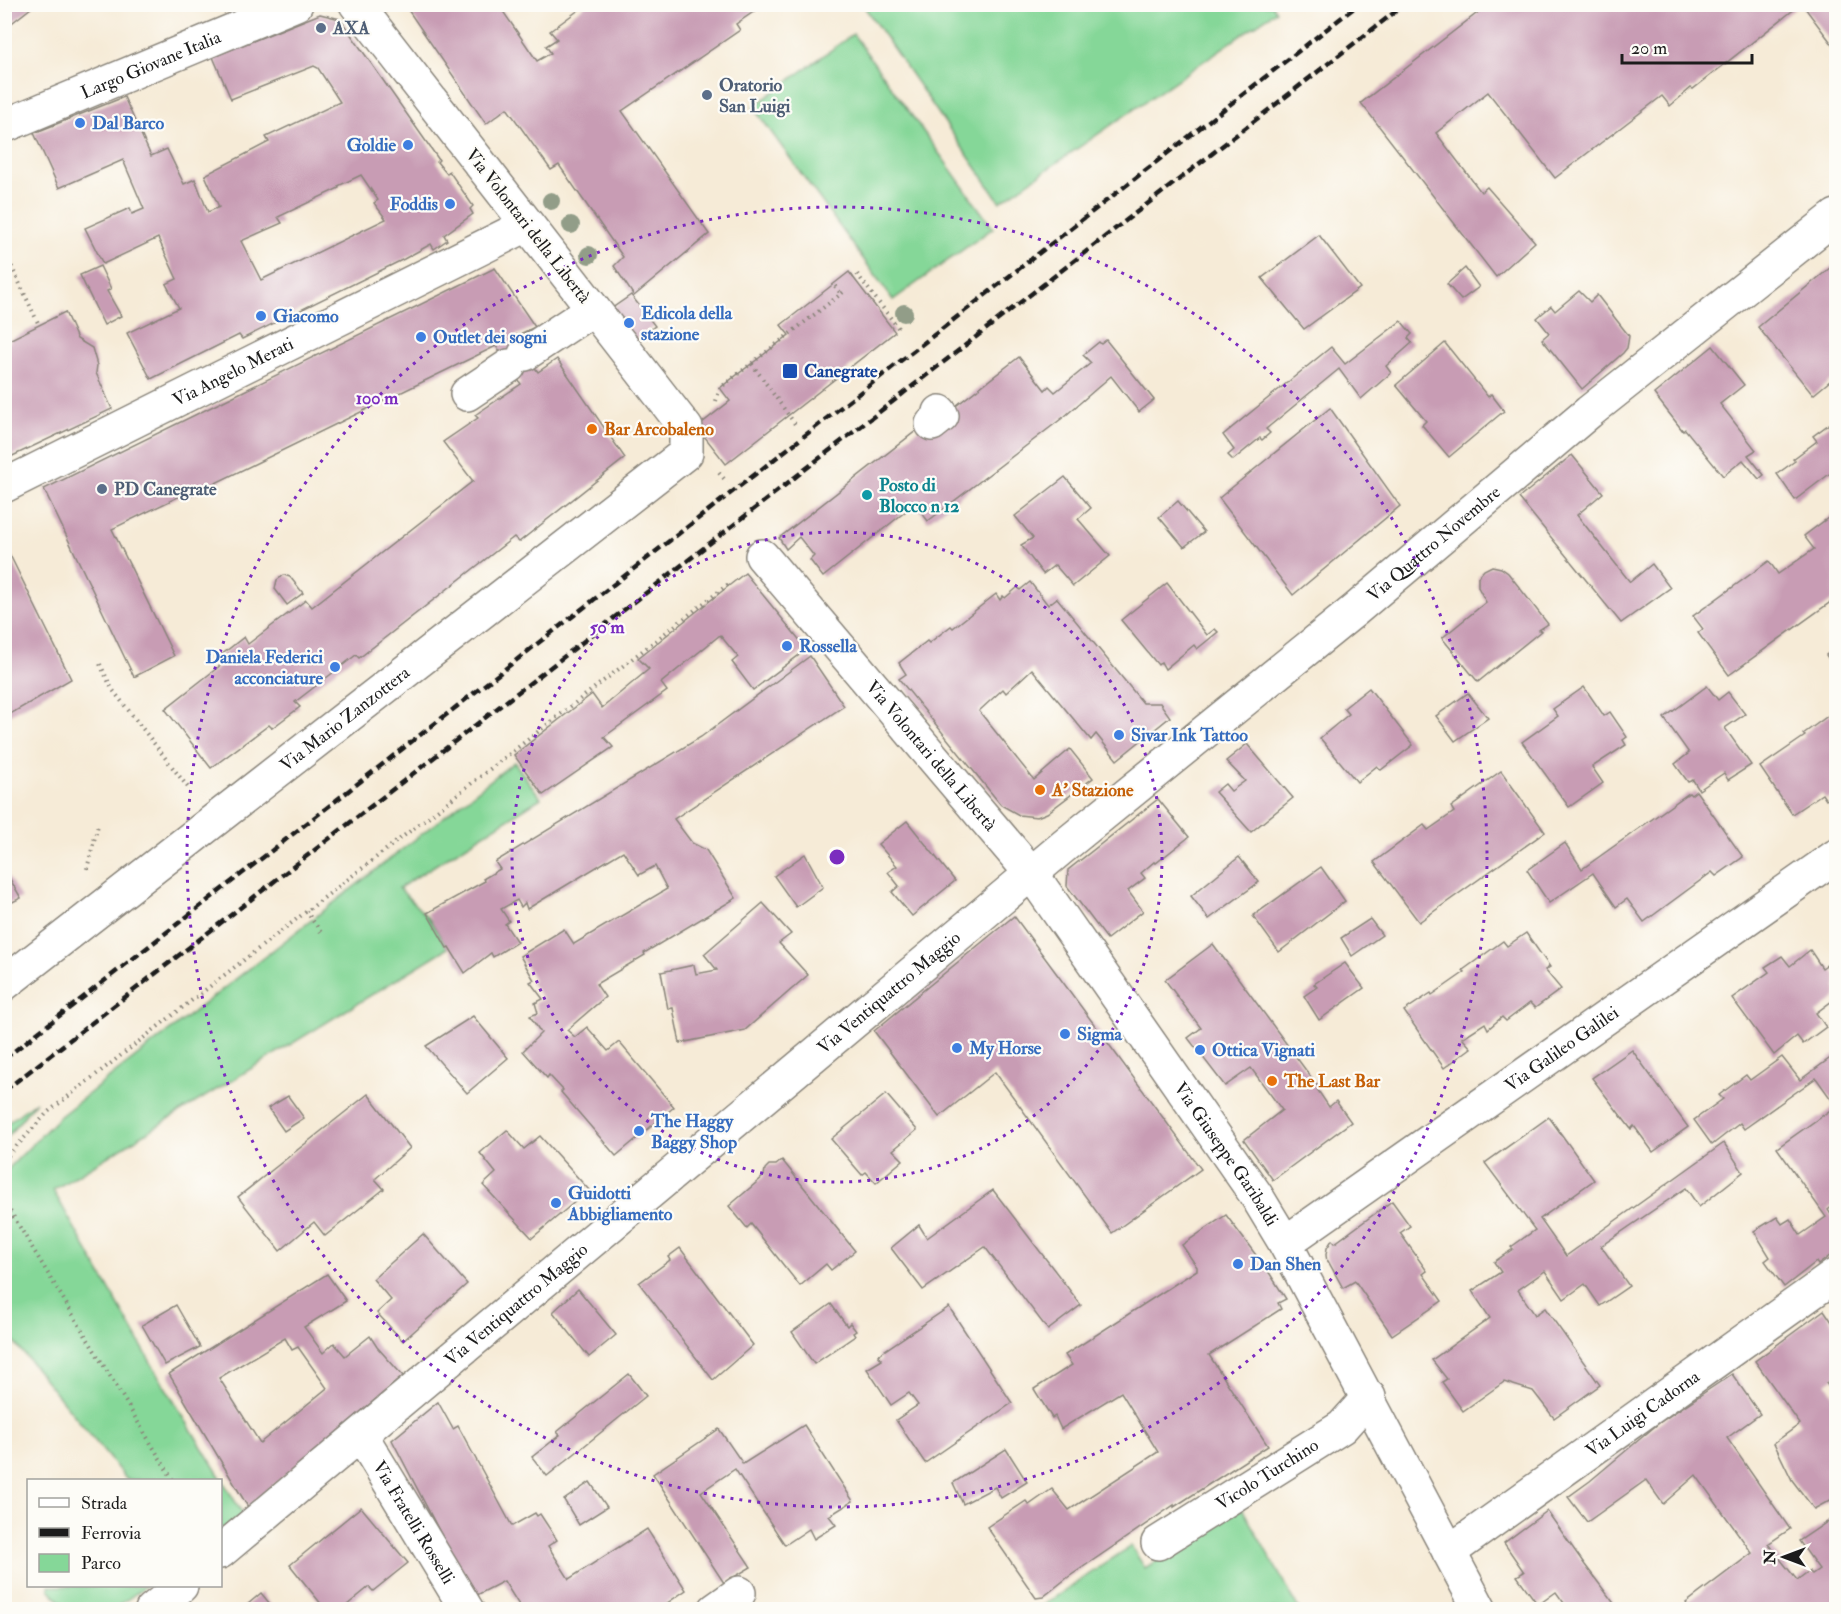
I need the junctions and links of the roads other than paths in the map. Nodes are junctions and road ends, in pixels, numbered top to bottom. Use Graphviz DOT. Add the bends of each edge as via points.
graph roads {
  1 [pos="296,4"];
  2 [pos="356,4"];
  3 [pos="4,126"];
  4 [pos="1836,216"];
  5 [pos="527,225"];
  6 [pos="593,309"];
  7 [pos="468,394"];
  8 [pos="686,453"];
  9 [pos="4,486"];
  10 [pos="762,556"];
  11 [pos="1836,856"];
  12 [pos="1031,873"];
  13 [pos="4,984"];
  14 [pos="1285,1243"];
  15 [pos="1836,1275"];
  16 [pos="1369,1397"];
  17 [pos="361,1435"];
  18 [pos="1158,1543"];
  19 [pos="222,1550"];
  20 [pos="1449,1552"];
  21 [pos="180,1587"];
  22 [pos="152,1610"];
  23 [pos="467,1610"];
  24 [pos="1480,1610"];
  1 -- 3 [label="street, Largo Giovane Italia"];
  2 -- 5 [label="street, Via Volontari della Libertà"];
  4 -- 12 [label="street, Via Quattro Novembre" via="1589,412 1346,617"];
  5 -- 6 [label="street, Via Volontari della Libertà"];
  5 -- 9 [label="street, Via Angelo Merati"];
  6 -- 7 [label="street"];
  6 -- 8 [label="street, Via Volontari della Libertà" via="686,428"];
  8 -- 13 [label="street, Via Mario Zanzottera"];
  10 -- 12 [label="street, Via Volontari della Libertà"];
  11 -- 14 [label="street, Via Galileo Galilei"];
  12 -- 14 [label="street, Via Giuseppe Garibaldi" via="1256,1195"];
  12 -- 17 [label="street, Via Ventiquattro Maggio"];
  14 -- 16 [label="street, Via Giuseppe Garibaldi"];
  15 -- 20 [label="street, Via Luigi Cadorna"];
  16 -- 18 [label="street, Vicolo Turchino" via="1342,1427"];
  16 -- 20 [label="street, Via Giuseppe Garibaldi"];
  17 -- 19 [label="street, Via Ventiquattro Maggio"];
  17 -- 23 [label="street, Via Fratelli Rosselli"];
  20 -- 24 [label="street, Via Giuseppe Garibaldi"];
  21 -- 22 [label="street"];
}
